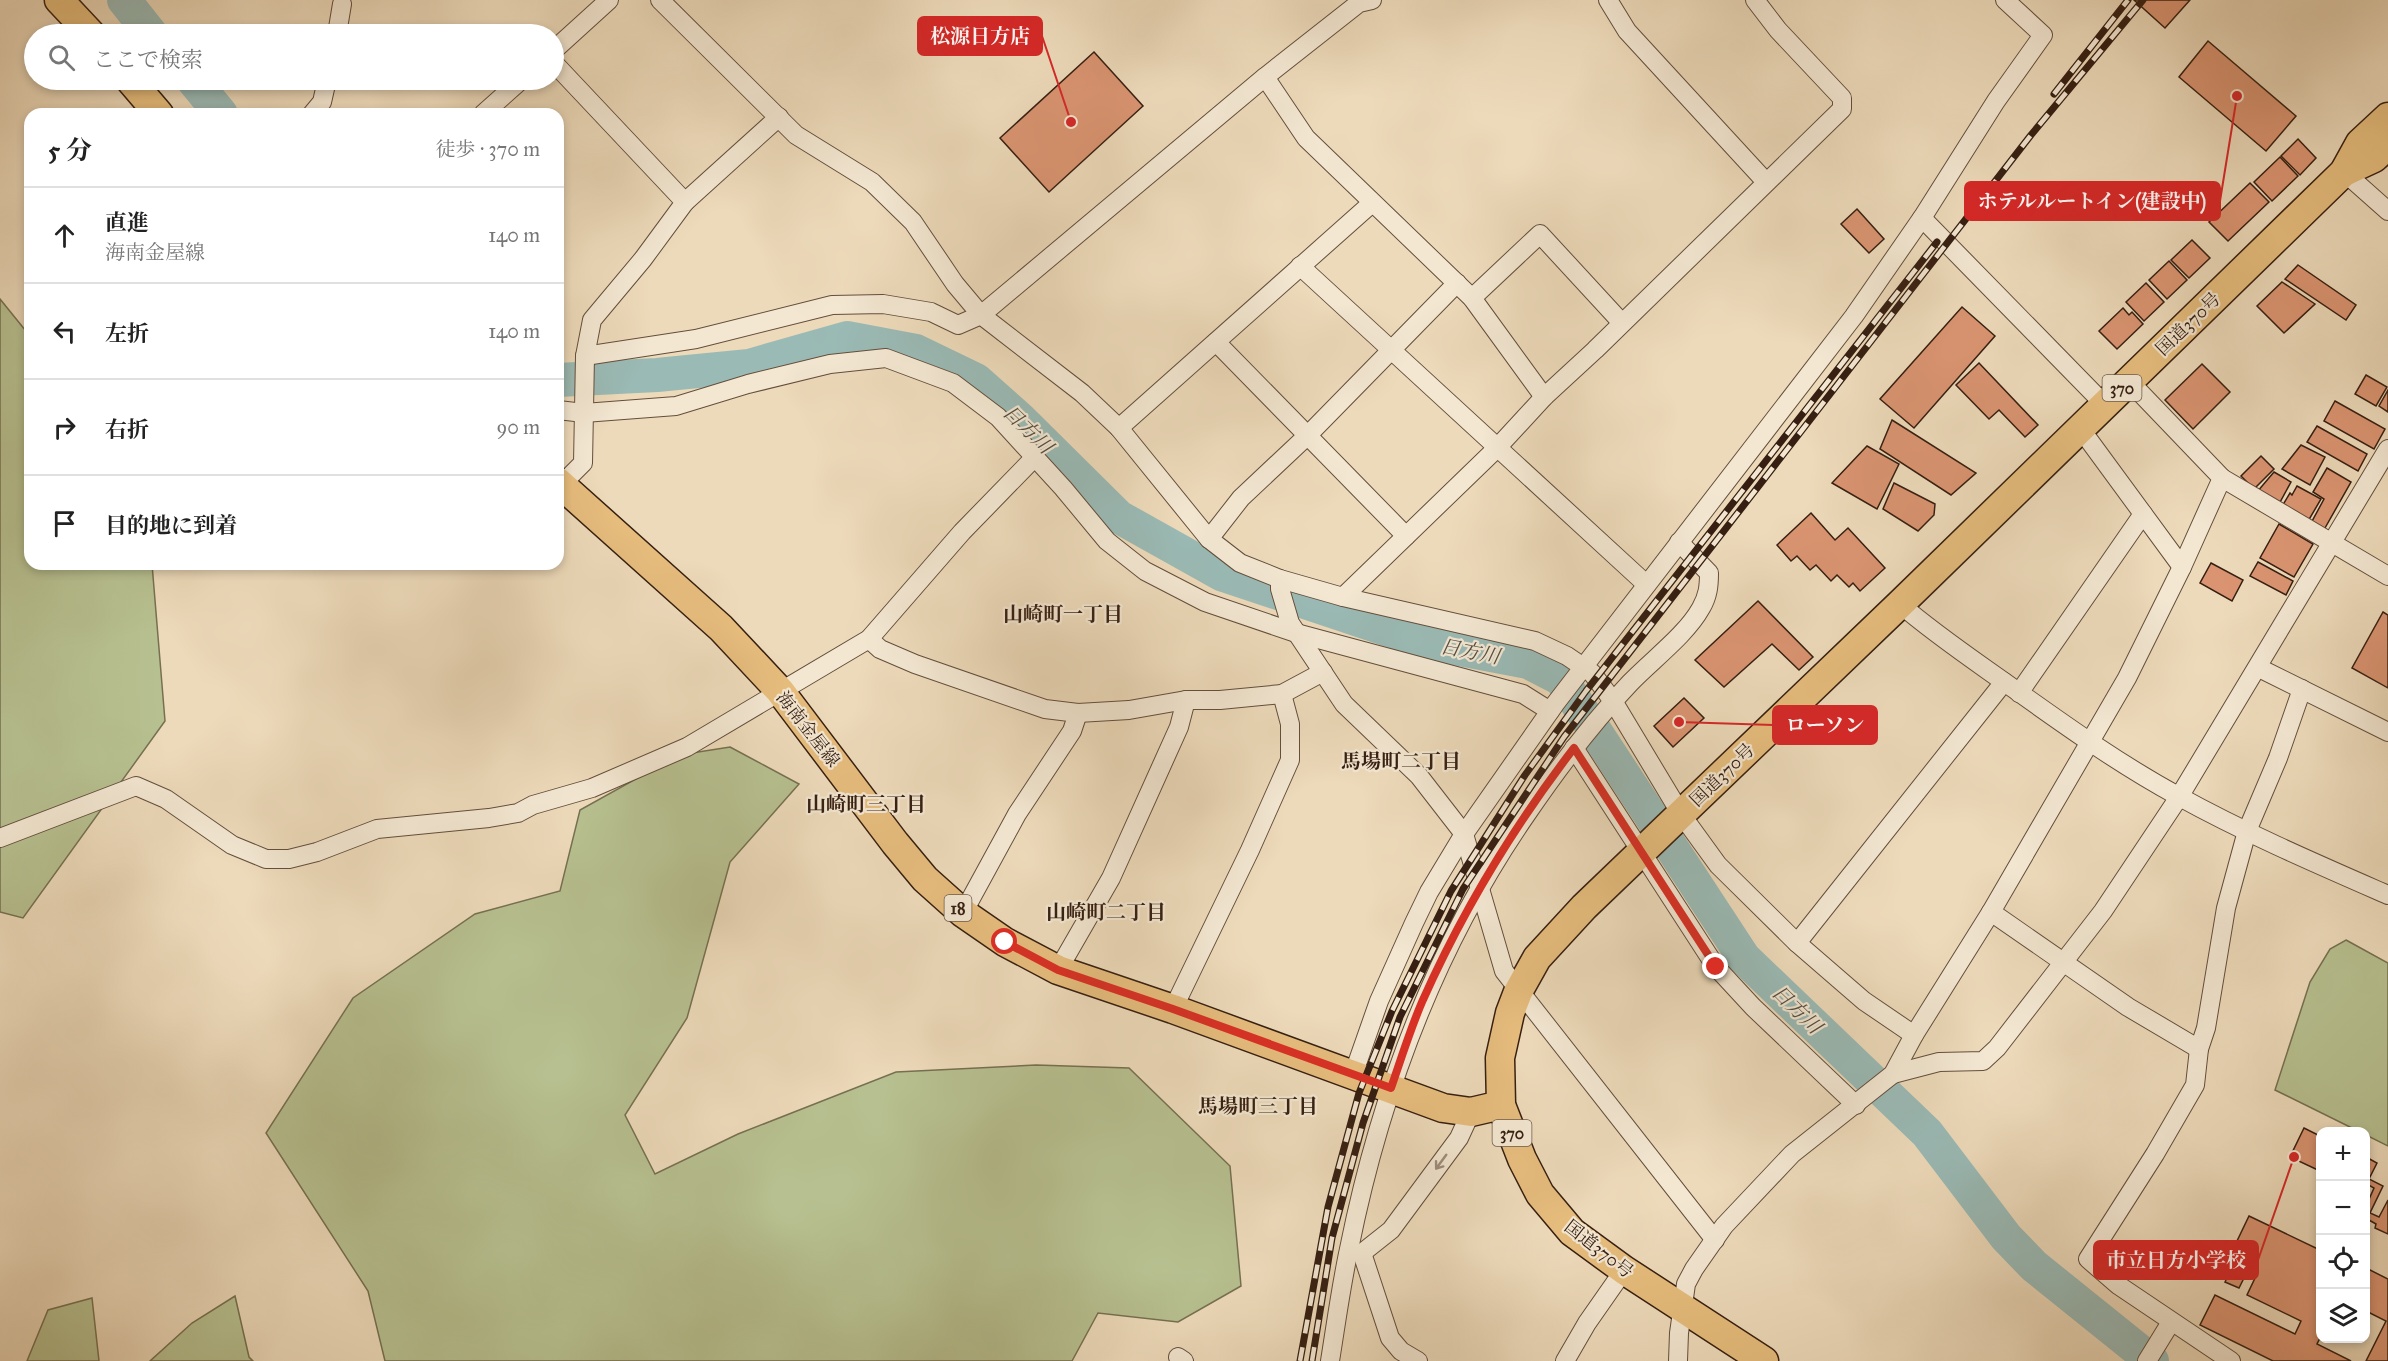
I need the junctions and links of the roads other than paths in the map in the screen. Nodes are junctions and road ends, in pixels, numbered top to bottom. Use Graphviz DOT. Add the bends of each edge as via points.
graph roads {
  1 [pos="59,0"];
  2 [pos="609,0"];
  3 [pos="660,0"];
  4 [pos="1608,0"];
  5 [pos="1755,0"];
  6 [pos="2004,0"];
  7 [pos="1363,1"];
  8 [pos="342,4"];
  9 [pos="82,24"];
  10 [pos="339,24"];
  11 [pos="564,41"];
  12 [pos="564,74"];
  13 [pos="1265,77"];
  14 [pos="139,90"];
  15 [pos="325,90"];
  16 [pos="509,90"];
  17 [pos="154,108"];
  18 [pos="317,108"];
  19 [pos="490,108"];
  20 [pos="778,117"];
  21 [pos="2388,117"];
  22 [pos="2388,145"];
  23 [pos="2344,172"];
  24 [pos="1766,182"];
  25 [pos="685,202"];
  26 [pos="1372,203"];
  27 [pos="2388,211"];
  28 [pos="1922,218"];
  29 [pos="1300,266"];
  30 [pos="1457,283"];
  31 [pos="1472,298"];
  32 [pos="981,315"];
  33 [pos="1622,323"];
  34 [pos="1216,342"];
  35 [pos="1392,349"];
  36 [pos="585,359"];
  37 [pos="2129,381"];
  38 [pos="1544,397"];
  39 [pos="2104,404"];
  40 [pos="584,409"];
  41 [pos="564,410"];
  42 [pos="1119,428"];
  43 [pos="2080,428"];
  44 [pos="1308,435"];
  45 [pos="1496,449"];
  46 [pos="2388,449"];
  47 [pos="1035,457"];
  48 [pos="2222,478"];
  49 [pos="564,480"];
  50 [pos="564,487"];
  51 [pos="2143,514"];
  52 [pos="1406,536"];
  53 [pos="1209,539"];
  54 [pos="1680,542"];
  55 [pos="2331,544"];
  56 [pos="2182,567"];
  57 [pos="2388,576"];
  58 [pos="1280,584"];
  59 [pos="1646,584"];
  60 [pos="1343,597"];
  61 [pos="1900,604"];
  62 [pos="1293,628"];
  63 [pos="869,639"];
  64 [pos="2259,668"];
  65 [pos="1580,671"];
  66 [pos="1323,672"];
  67 [pos="2004,682"];
  68 [pos="2302,689"];
  69 [pos="780,691"];
  70 [pos="2019,693"];
  71 [pos="1282,694"];
  72 [pos="1186,700"];
  73 [pos="1609,705"];
  74 [pos="1552,707"];
  75 [pos="1078,712"];
  76 [pos="2388,732"];
  77 [pos="1578,742"];
  78 [pos="2089,742"];
  79 [pos="2179,797"];
  80 [pos="1678,818"];
  81 [pos="2247,831"];
  82 [pos="1464,834"];
  83 [pos="0,838"];
  84 [pos="1647,848"];
  85 [pos="1480,888"];
  86 [pos="2388,896"];
  87 [pos="1991,912"];
  88 [pos="963,913"];
  89 [pos="1797,943"];
  90 [pos="2064,963"];
  91 [pos="1058,970"];
  92 [pos="1518,992"];
  93 [pos="1173,1009"];
  94 [pos="1914,1035"];
  95 [pos="2199,1049"];
  96 [pos="1893,1074"];
  97 [pos="1353,1075"];
  98 [pos="1391,1088"];
  99 [pos="1501,1105"];
  100 [pos="1856,1105"];
  101 [pos="1471,1112"];
  102 [pos="1715,1240"];
  103 [pos="1355,1252"];
  104 [pos="1624,1270"];
  105 [pos="1684,1307"];
  106 [pos="2168,1327"];
  107 [pos="1330,1361"];
  108 [pos="1418,1361"];
  109 [pos="1565,1361"];
  110 [pos="1678,1361"];
  111 [pos="1764,1361"];
  112 [pos="2147,1361"];
  113 [pos="2231,1361"];
  1 -- 9 [label="main road"];
  2 -- 11 [label="street"];
  3 -- 20 [label="street"];
  4 -- 24 [label="street" via="1626,31"];
  5 -- 24 [label="street" via="1842,98 1842,109"];
  6 -- 28 [label="street" via="2043,35"];
  7 -- 13 [label="street"];
  8 -- 10 [label="street"];
  12 -- 25 [label="street"];
  13 -- 26 [label="street" via="1306,138"];
  13 -- 32 [label="street"];
  14 -- 17 [label="main road"];
  15 -- 18 [label="street"];
  16 -- 19 [label="street"];
  20 -- 25 [label="street"];
  20 -- 32 [label="street" via="796,135 872,182 913,222"];
  21 -- 23 [label="main road, 国道370号 / 370" via="2360,143"];
  22 -- 23 [label="main road, 国道370号 / 370" via="2374,159"];
  23 -- 27 [label="street"];
  23 -- 37 [label="main road, 国道370号 / 370"];
  24 -- 33 [label="street"];
  25 -- 36 [label="street" via="592,320"];
  26 -- 29 [label="street"];
  26 -- 30 [label="street"];
  28 -- 39 [label="street"];
  28 -- 54 [label="street" via="1854,316"];
  29 -- 34 [label="street"];
  29 -- 35 [label="street"];
  30 -- 31 [label="street"];
  30 -- 35 [label="street"];
  31 -- 33 [label="street" via="1540,234"];
  31 -- 38 [label="street"];
  32 -- 36 [label="street" via="958,325 931,312 892,306 832,305 696,339"];
  32 -- 42 [label="street" via="1082,393"];
  33 -- 38 [label="street"];
  34 -- 42 [label="street"];
  34 -- 44 [label="street"];
  35 -- 44 [label="street"];
  35 -- 45 [label="street"];
  36 -- 40 [label="street"];
  37 -- 39 [label="main road, 国道370号 / 370"];
  37 -- 48 [label="street"];
  38 -- 45 [label="street"];
  39 -- 43 [label="main road, 国道370号 / 370"];
  40 -- 41 [label="street"];
  40 -- 47 [label="street" via="676,406 830,364 886,358 953,383 998,417"];
  40 -- 49 [label="street" via="583,463"];
  42 -- 53 [label="street"];
  43 -- 51 [label="street"];
  43 -- 61 [label="main road, 国道370号 / 370"];
  44 -- 52 [label="street"];
  44 -- 53 [label="street" via="1241,498"];
  45 -- 52 [label="street"];
  45 -- 59 [label="street"];
  46 -- 55 [label="street"];
  47 -- 62 [label="street" via="1107,542 1145,571 1205,602"];
  47 -- 63 [label="street" via="962,532"];
  48 -- 55 [label="street"];
  48 -- 56 [label="street"];
  50 -- 69 [label="main road, 海南金屋線 / 18" via="721,628"];
  51 -- 56 [label="street"];
  51 -- 70 [label="street"];
  52 -- 60 [label="street"];
  53 -- 58 [label="street"];
  54 -- 59 [label="street"];
  54 -- 73 [label="street" via="1709,573 1709,591 1685,629"];
  55 -- 57 [label="street"];
  55 -- 64 [label="street"];
  56 -- 78 [label="street" via="2127,678"];
  58 -- 60 [label="street"];
  58 -- 62 [label="street"];
  59 -- 65 [label="street"];
  60 -- 65 [label="street" via="1535,641"];
  61 -- 67 [label="street"];
  61 -- 80 [label="main road, 国道370号 / 370"];
  62 -- 66 [label="street"];
  62 -- 74 [label="street" via="1514,691"];
  63 -- 69 [label="street"];
  63 -- 75 [label="street" via="880,649 974,685 1045,709"];
  64 -- 68 [label="street"];
  64 -- 79 [label="street"];
  65 -- 73 [label="street" via="1592,673"];
  65 -- 74 [label="street"];
  66 -- 71 [label="street"];
  66 -- 82 [label="street" via="1344,704 1419,776"];
  67 -- 70 [label="street"];
  67 -- 89 [label="street"];
  68 -- 76 [label="street"];
  68 -- 81 [label="street"];
  69 -- 83 [label="street" via="687,747 592,788 518,813 377,829 289,859 266,859 232,845 166,799 136,786"];
  69 -- 88 [label="main road, 海南金屋線 / 18" via="895,843 925,879"];
  70 -- 78 [label="street"];
  71 -- 72 [label="street"];
  71 -- 93 [label="street" via="1290,724 1290,760"];
  72 -- 75 [label="street" via="1129,710"];
  72 -- 91 [label="street" via="1179,727 1111,878"];
  73 -- 77 [label="street"];
  73 -- 80 [label="street"];
  74 -- 82 [label="street"];
  75 -- 88 [label="street" via="1072,731 1017,814"];
  77 -- 84 [label="street"];
  77 -- 85 [label="street" via="1513,833"];
  78 -- 79 [label="street"];
  78 -- 87 [label="street"];
  79 -- 81 [label="street"];
  79 -- 90 [label="street"];
  80 -- 84 [label="main road, 国道370号 / 370"];
  80 -- 89 [label="street" via="1718,865"];
  81 -- 86 [label="street"];
  81 -- 95 [label="street" via="2226,908"];
  82 -- 85 [label="street"];
  82 -- 97 [label="street" via="1414,923 1379,1001"];
  84 -- 92 [label="main road, 国道370号 / 370" via="1537,958"];
  84 -- 100 [label="street" via="1716,967"];
  85 -- 92 [label="street" via="1504,971"];
  85 -- 98 [label="street" via="1422,1003"];
  87 -- 90 [label="street"];
  87 -- 94 [label="street"];
  88 -- 91 [label="main road, 海南金屋線 / 18" via="1005,942"];
  89 -- 94 [label="street" via="1864,1001"];
  90 -- 95 [label="street"];
  90 -- 96 [label="street" via="1983,1061 1939,1062"];
  91 -- 93 [label="main road, 海南金屋線 / 18"];
  92 -- 99 [label="main road, 国道370号 / 370" via="1500,1059"];
  92 -- 102 [label="street"];
  93 -- 97 [label="main road, 海南金屋線 / 18"];
  94 -- 96 [label="street"];
  95 -- 106 [label="street" via="2195,1085 2088,1259"];
  96 -- 100 [label="street"];
  97 -- 98 [label="main road, 海南金屋線 / 18"];
  98 -- 101 [label="main road, 海南金屋線 / 18" via="1443,1108"];
  98 -- 103 [label="street" via="1363,1188"];
  99 -- 101 [label="main road, 海南金屋線 / 18"];
  99 -- 104 [label="main road, 国道370号 / 370" via="1540,1194 1572,1232"];
  100 -- 102 [label="street" via="1792,1154"];
  101 -- 103 [label="street, one-way" via="1459,1138 1391,1230"];
  102 -- 105 [label="street" via="1686,1284"];
  103 -- 107 [label="street"];
  103 -- 108 [label="street" via="1389,1338"];
  104 -- 105 [label="main road, 国道370号 / 370"];
  104 -- 109 [label="street"];
  105 -- 110 [label="street"];
  105 -- 111 [label="main road, 国道370号 / 370"];
  106 -- 112 [label="street"];
  106 -- 113 [label="street"];
}
